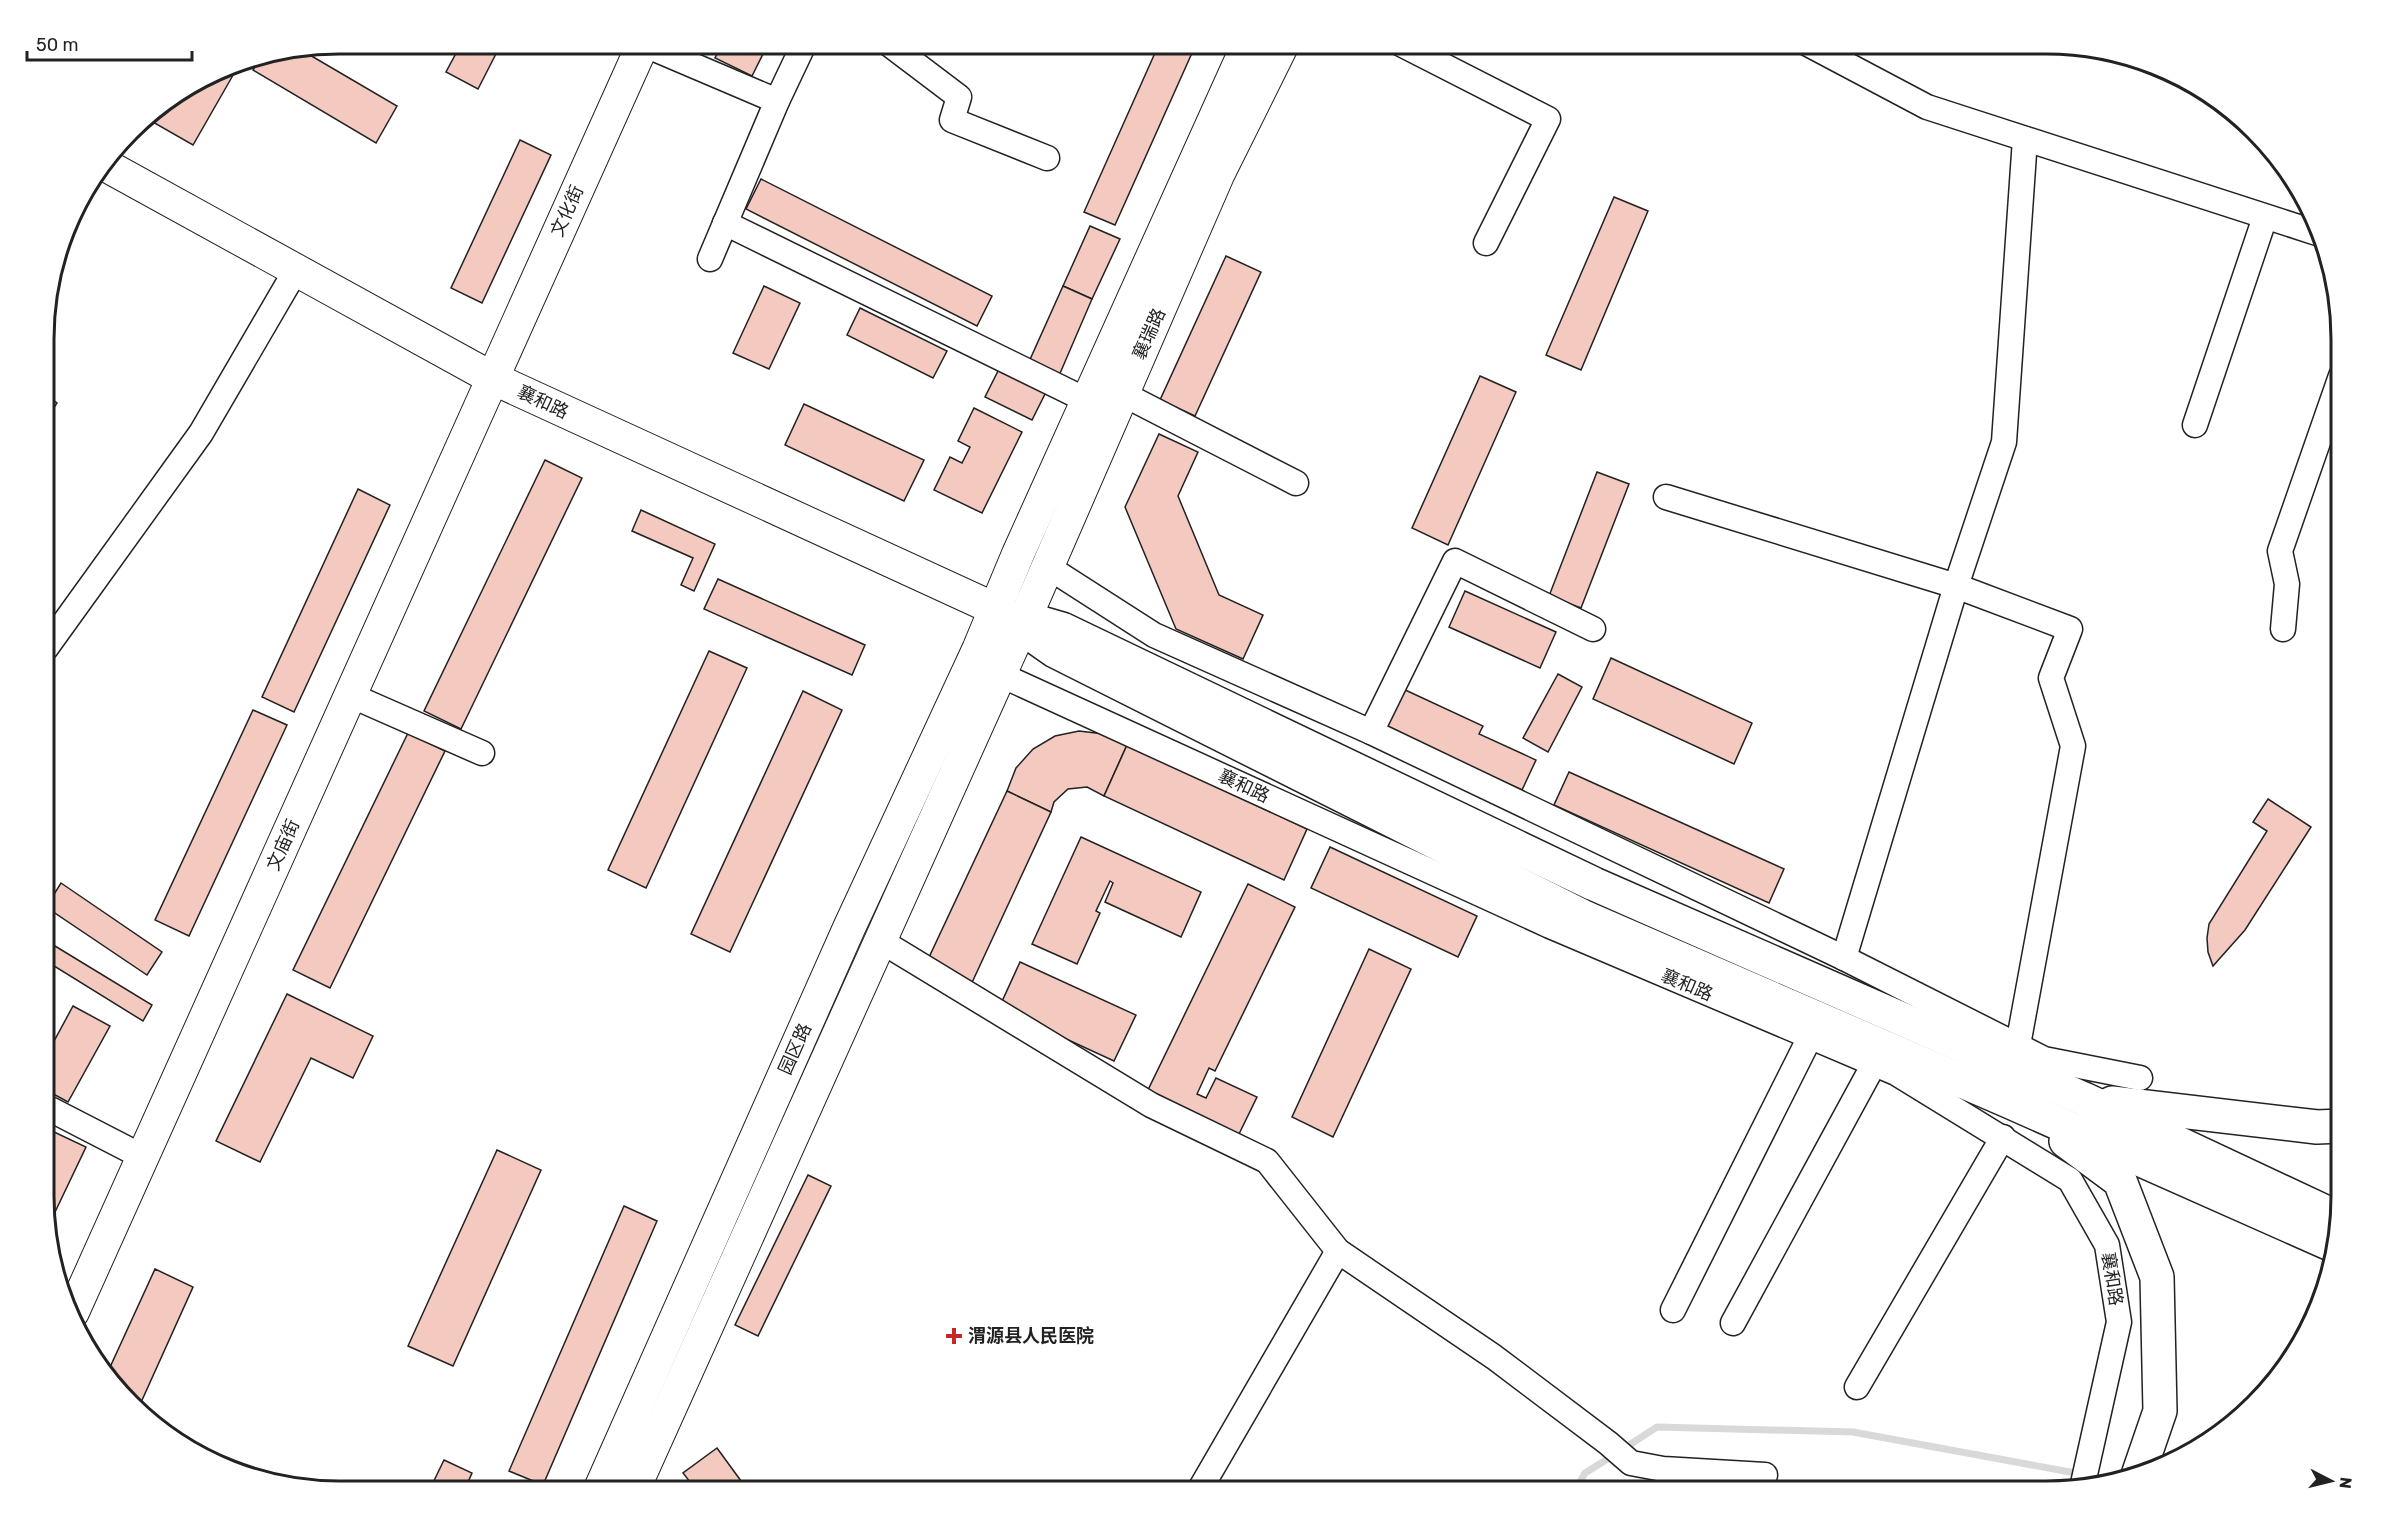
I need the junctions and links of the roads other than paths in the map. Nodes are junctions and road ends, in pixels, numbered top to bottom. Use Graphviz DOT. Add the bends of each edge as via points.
graph roads {
  1 [pos="638,54"];
  2 [pos="667,54"];
  3 [pos="799,54"];
  4 [pos="902,54"];
  5 [pos="1244,54"];
  6 [pos="1278,54"];
  7 [pos="1421,54"];
  8 [pos="1827,54"];
  9 [pos="777,100"];
  10 [pos="2025,139"];
  11 [pos="1047,158"];
  12 [pos="111,169"];
  13 [pos="2265,217"];
  14 [pos="725,223"];
  15 [pos="2309,231"];
  16 [pos="1486,243"];
  17 [pos="710,259"];
  18 [pos="296,270"];
  19 [pos="492,378"];
  20 [pos="1123,394"];
  21 [pos="1088,401"];
  22 [pos="2331,405"];
  23 [pos="2195,425"];
  24 [pos="1296,483"];
  25 [pos="1666,496"];
  26 [pos="1048,567"];
  27 [pos="1956,586"];
  28 [pos="995,609"];
  29 [pos="1021,628"];
  30 [pos="1593,629"];
  31 [pos="2283,629"];
  32 [pos="54,637"];
  33 [pos="1000,675"];
  34 [pos="350,695"];
  35 [pos="1371,732"];
  36 [pos="482,753"];
  37 [pos="880,941"];
  38 [pos="1844,958"];
  39 [pos="1810,1037"];
  40 [pos="2019,1045"];
  41 [pos="1874,1064"];
  42 [pos="2140,1078"];
  43 [pos="2084,1099"];
  44 [pos="2013,1103"];
  45 [pos="54,1111"];
  46 [pos="2331,1126"];
  47 [pos="2003,1137"];
  48 [pos="143,1156"];
  49 [pos="2330,1214"];
  50 [pos="2327,1243"];
  51 [pos="1338,1251"];
  52 [pos="76,1305"];
  53 [pos="1673,1310"];
  54 [pos="1733,1323"];
  55 [pos="1857,1387"];
  56 [pos="2142,1464"];
  57 [pos="1765,1475"];
  58 [pos="2084,1479"];
  59 [pos="603,1481"];
  60 [pos="637,1481"];
  61 [pos="1205,1481"];
  1 -- 19 [label="main road, 文化街"];
  2 -- 9 [label="street"];
  3 -- 9 [label="street"];
  4 -- 11 [label="street" via="959,98 951,120"];
  5 -- 21 [label="main road, 襄瑞路"];
  6 -- 20 [label="main road, 襄瑞路" via="1218,175"];
  7 -- 16 [label="street" via="1548,119"];
  8 -- 10 [label="street" via="1927,108"];
  9 -- 14 [label="street"];
  10 -- 13 [label="street"];
  10 -- 27 [label="street" via="2004,442"];
  12 -- 18 [label="main road, 襄和路"];
  13 -- 15 [label="street"];
  13 -- 23 [label="street"];
  14 -- 17 [label="street"];
  14 -- 21 [label="street"];
  18 -- 19 [label="main road, 襄和路"];
  18 -- 32 [label="street" via="201,433"];
  19 -- 28 [label="main road, 襄和路"];
  19 -- 34 [label="main road, 文庙街"];
  20 -- 24 [label="street"];
  20 -- 26 [label="main road, 襄瑞路"];
  21 -- 28 [label="main road, 襄瑞路"];
  22 -- 31 [label="street" via="2280,551 2286,584"];
  25 -- 27 [label="street"];
  26 -- 29 [label="main road, 襄瑞路"];
  26 -- 35 [label="street" via="1154,635"];
  27 -- 38 [label="street"];
  27 -- 40 [label="street" via="2070,629 2051,678 2073,746"];
  28 -- 29 [label="highway"];
  28 -- 43 [label="highway" via="1062,629 1594,884"];
  28 -- 59 [label="main road, 园区路"];
  29 -- 33 [label="main road, 园区路"];
  29 -- 44 [label="highway" via="1054,651 1586,918"];
  30 -- 35 [label="street" via="1455,561"];
  33 -- 37 [label="main road, 园区路"];
  33 -- 39 [label="street, 襄和路" via="1550,926"];
  34 -- 36 [label="street"];
  34 -- 48 [label="main road, 文庙街"];
  35 -- 38 [label="street"];
  37 -- 51 [label="street" via="1151,1105 1267,1161"];
  37 -- 60 [label="main road, 园区路"];
  38 -- 40 [label="street"];
  39 -- 41 [label="street, 襄和路"];
  39 -- 53 [label="street"];
  40 -- 42 [label="street" via="2044,1059"];
  41 -- 47 [label="street, 襄和路" via="1896,1073"];
  41 -- 54 [label="street"];
  43 -- 46 [label="highway"];
  43 -- 49 [label="highway"];
  44 -- 50 [label="highway"];
  44 -- 56 [label="highway" via="2120,1181 2157,1277 2160,1411"];
  45 -- 48 [label="street"];
  47 -- 55 [label="street"];
  47 -- 58 [label="street, 襄和路" via="2070,1179 2107,1245 2119,1322"];
  48 -- 52 [label="main road, 文庙街"];
  51 -- 57 [label="street" via="1494,1357 1631,1463 1663,1469"];
  51 -- 61 [label="street"];
}
